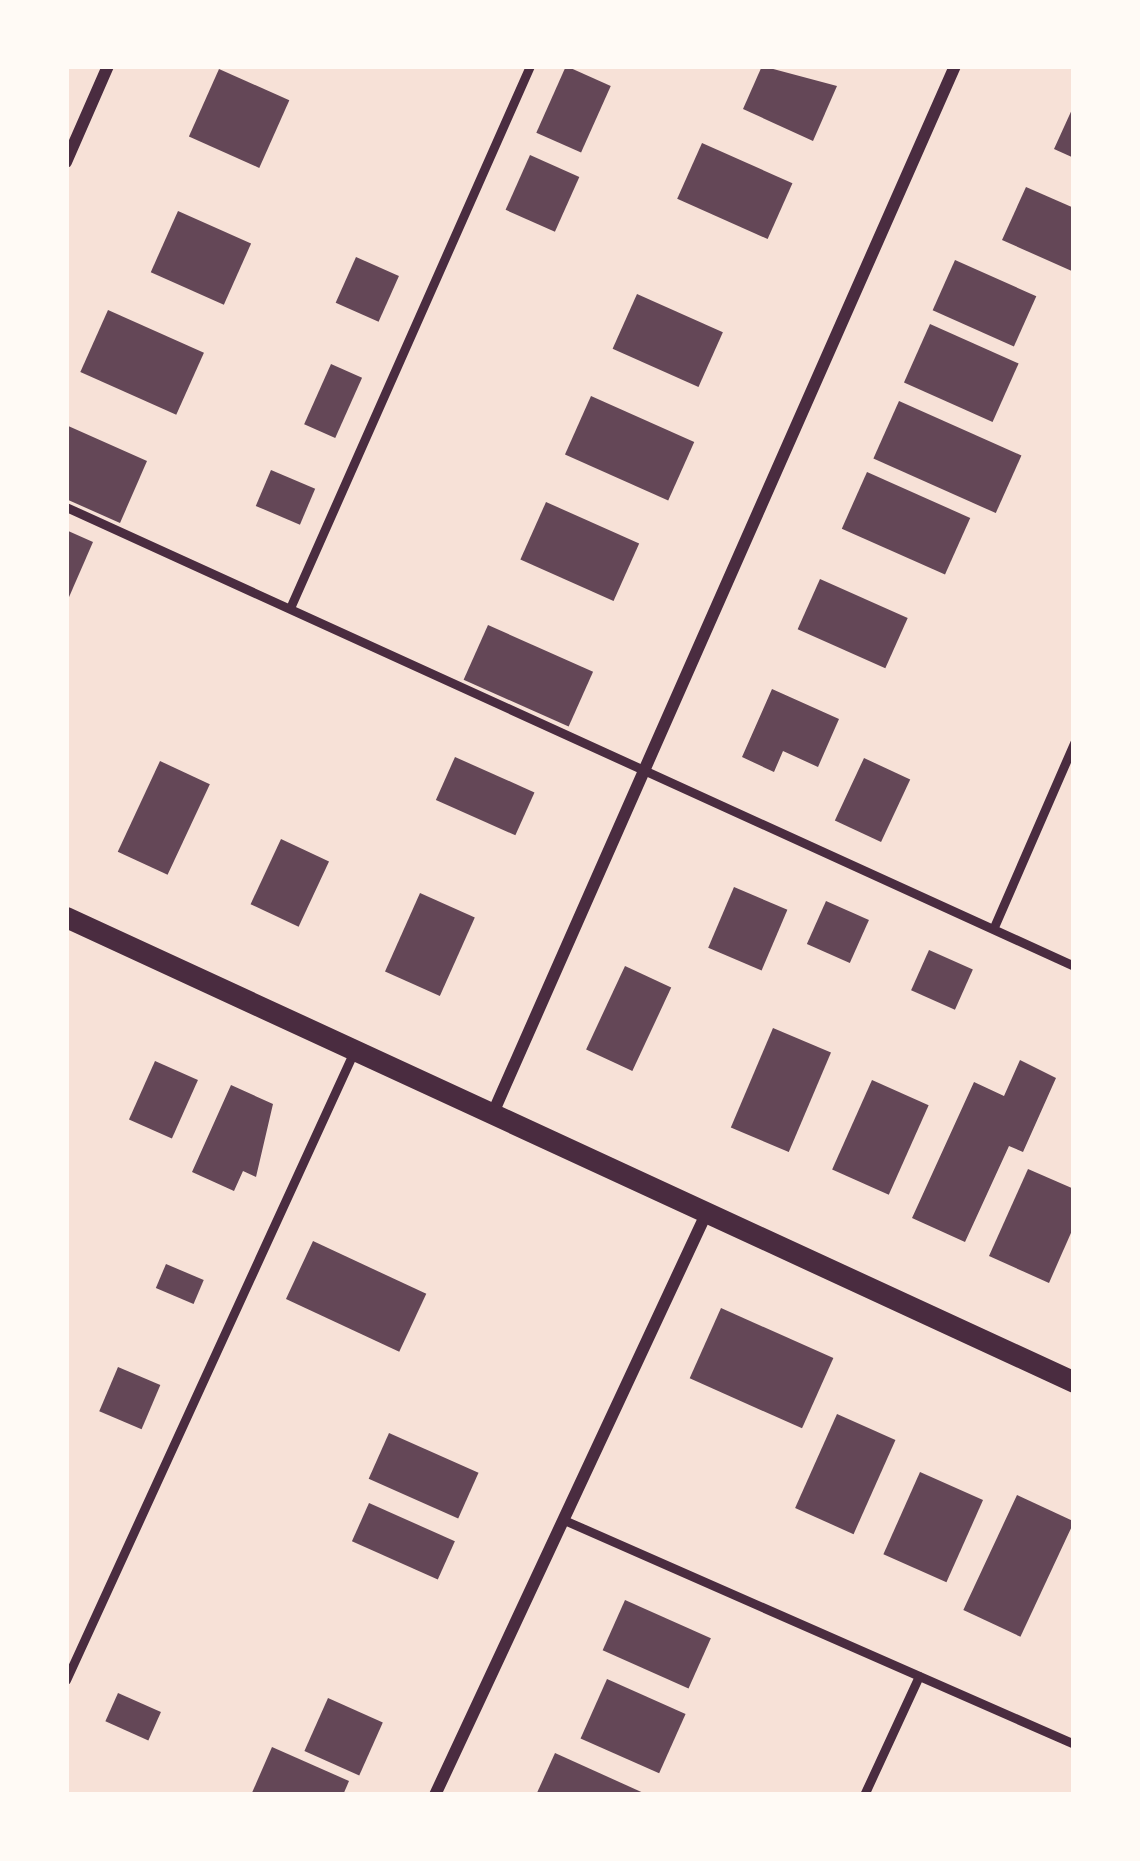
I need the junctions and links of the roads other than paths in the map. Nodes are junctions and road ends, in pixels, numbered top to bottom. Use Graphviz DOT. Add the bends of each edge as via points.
graph roads {
  1 [pos="108,66"];
  2 [pos="530,66"];
  3 [pos="955,66"];
  4 [pos="66,162"];
  5 [pos="66,507"];
  6 [pos="290,608"];
  7 [pos="1074,743"];
  8 [pos="645,770"];
  9 [pos="66,917"];
  10 [pos="994,927"];
  11 [pos="1074,965"];
  12 [pos="355,1049"];
  13 [pos="493,1113"];
  14 [pos="707,1212"];
  15 [pos="1074,1382"];
  16 [pos="564,1520"];
  17 [pos="920,1676"];
  18 [pos="66,1680"];
  19 [pos="1074,1744"];
  20 [pos="435,1795"];
  21 [pos="864,1795"];
  1 -- 4 [label="street"];
  2 -- 6 [label="lane"];
  3 -- 8 [label="street"];
  5 -- 6 [label="lane"];
  6 -- 8 [label="lane"];
  7 -- 10 [label="lane"];
  8 -- 10 [label="lane"];
  8 -- 13 [label="street"];
  9 -- 12 [label="street"];
  10 -- 11 [label="lane"];
  12 -- 13 [label="street"];
  12 -- 18 [label="lane"];
  13 -- 14 [label="street"];
  14 -- 15 [label="street"];
  14 -- 16 [label="street"];
  16 -- 17 [label="lane"];
  16 -- 20 [label="street"];
  17 -- 19 [label="lane"];
  17 -- 21 [label="lane"];
}
